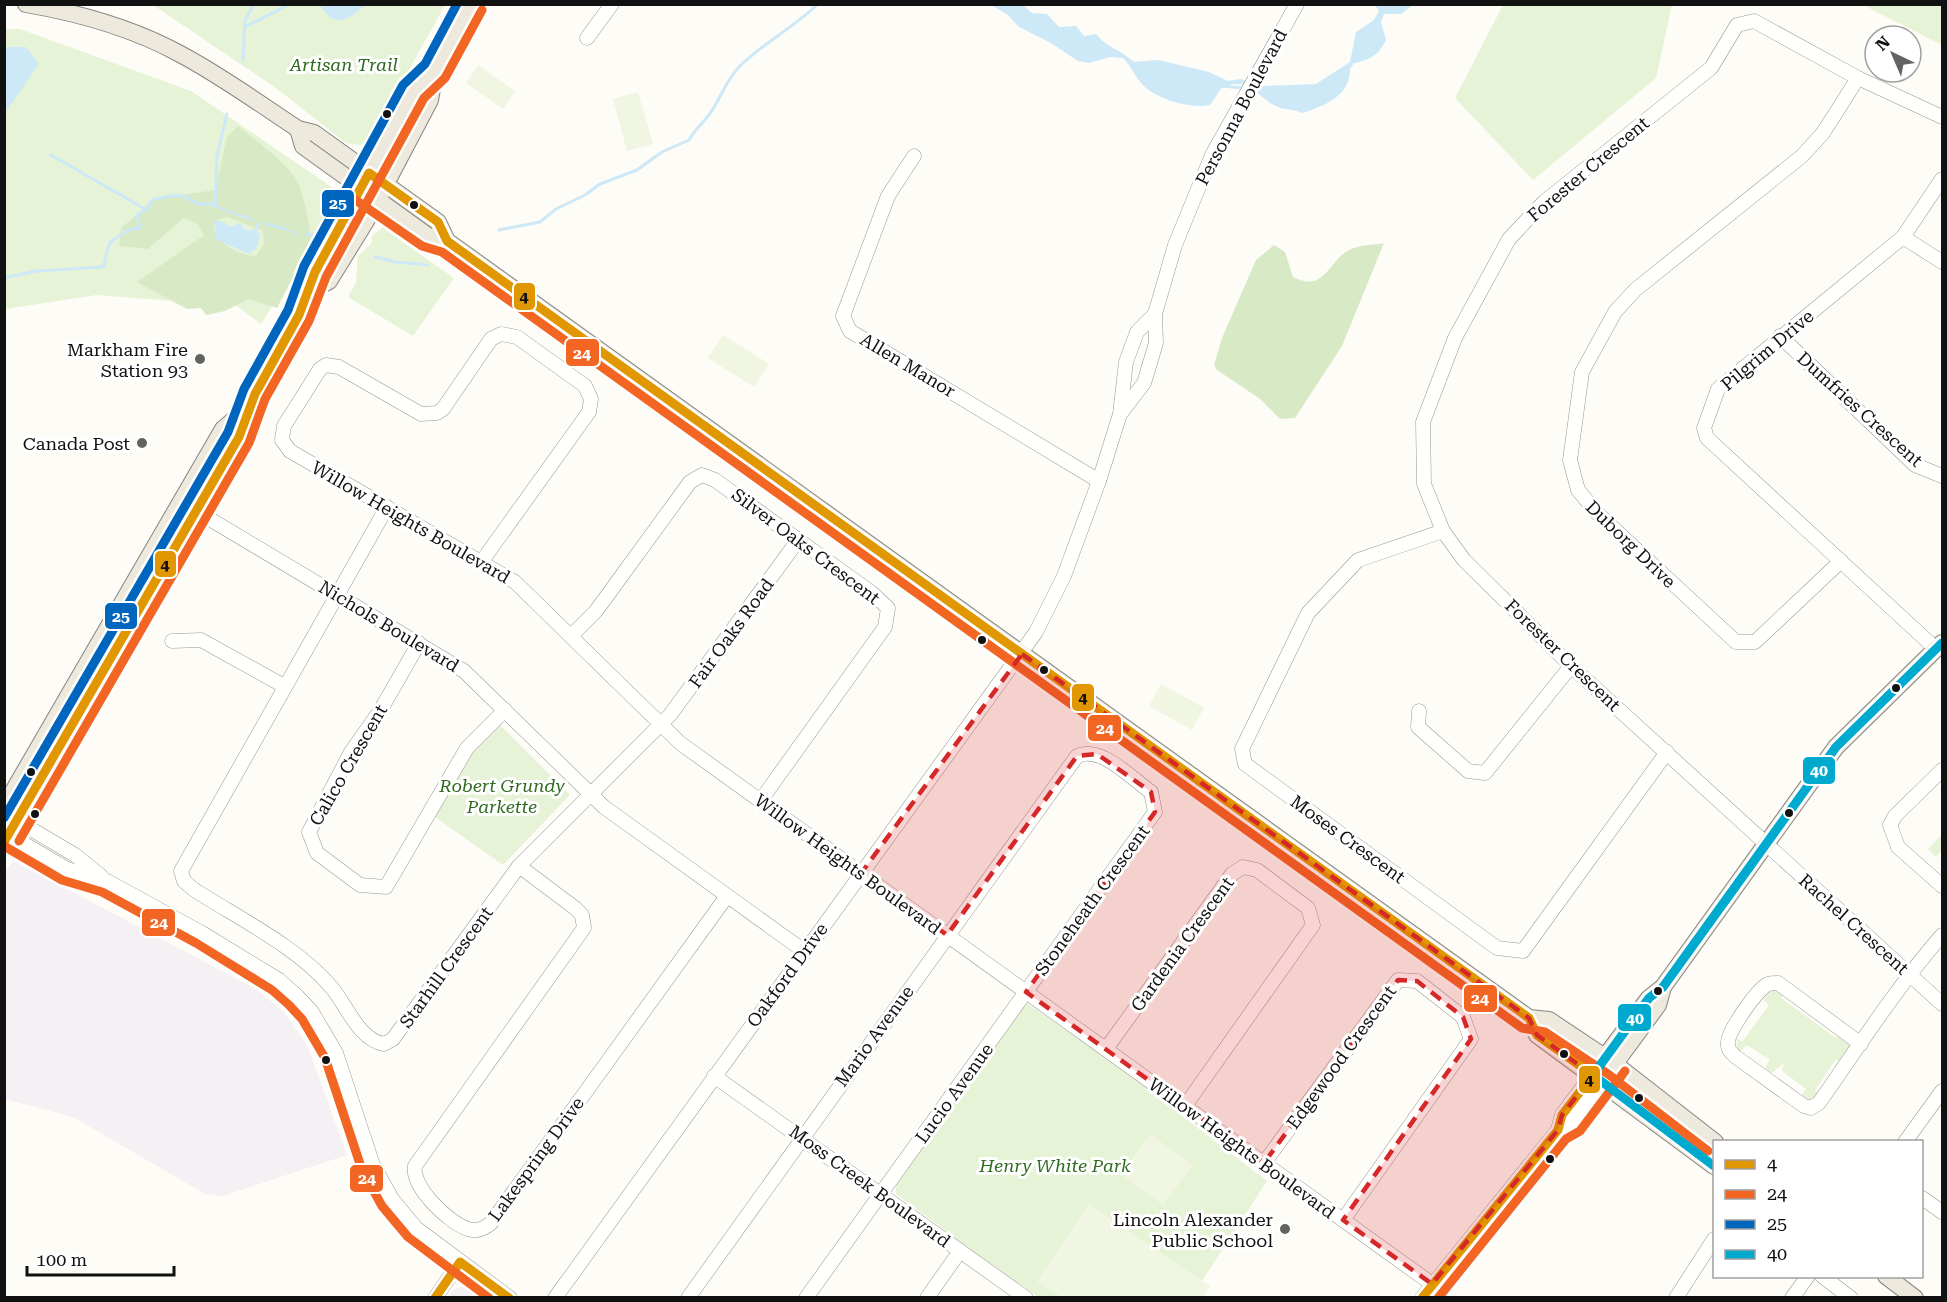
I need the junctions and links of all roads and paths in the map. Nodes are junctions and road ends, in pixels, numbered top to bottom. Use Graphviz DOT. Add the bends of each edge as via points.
graph roads {
  1 [pos="26,4"];
  2 [pos="471,4"];
  3 [pos="612,4"];
  4 [pos="1297,4"];
  5 [pos="587,38"];
  6 [pos="435,71"];
  7 [pos="1858,78"];
  8 [pos="1942,117"];
  9 [pos="298,129"];
  10 [pos="914,156"];
  11 [pos="369,173"];
  12 [pos="1942,179"];
  13 [pos="386,184"];
  14 [pos="361,189"];
  15 [pos="377,200"];
  16 [pos="1903,237"];
  17 [pos="447,241"];
  18 [pos="1942,262"];
  19 [pos="310,291"];
  20 [pos="1155,314"];
  21 [pos="1780,336"];
  22 [pos="245,410"];
  23 [pos="1120,414"];
  24 [pos="1942,476"];
  25 [pos="1099,481"];
  26 [pos="182,502"];
  27 [pos="387,507"];
  28 [pos="196,512"];
  29 [pos="1443,531"];
  30 [pos="799,539"];
  31 [pos="482,561"];
  32 [pos="1841,561"];
  33 [pos="337,596"];
  34 [pos="571,636"];
  35 [pos="172,641"];
  36 [pos="419,642"];
  37 [pos="1939,646"];
  38 [pos="1022,654"];
  39 [pos="1571,666"];
  40 [pos="284,686"];
  41 [pos="505,710"];
  42 [pos="1419,711"];
  43 [pos="660,725"];
  44 [pos="1667,752"];
  45 [pos="1942,770"];
  46 [pos="590,794"];
  47 [pos="761,800"];
  48 [pos="4,807"];
  49 [pos="8,829"];
  50 [pos="1766,843"];
  51 [pos="519,866"];
  52 [pos="862,872"];
  53 [pos="1942,886"];
  54 [pos="727,896"];
  55 [pos="947,935"];
  56 [pos="1942,935"];
  57 [pos="804,951"];
  58 [pos="1909,973"];
  59 [pos="1026,992"];
  60 [pos="1942,1004"];
  61 [pos="1529,1018"];
  62 [pos="1861,1044"];
  63 [pos="1106,1049"];
  64 [pos="1610,1061"];
  65 [pos="714,1077"];
  66 [pos="1598,1078"];
  67 [pos="1942,1091"];
  68 [pos="1185,1106"];
  69 [pos="802,1137"];
  70 [pos="1713,1140"];
  71 [pos="1906,1140"];
  72 [pos="1264,1163"];
  73 [pos="1713,1165"];
  74 [pos="881,1193"];
  75 [pos="1923,1199"];
  76 [pos="1942,1212"];
  77 [pos="1343,1220"];
  78 [pos="1713,1241"];
  79 [pos="960,1251"];
  80 [pos="460,1262"];
  81 [pos="1807,1278"];
  82 [pos="1825,1278"];
  83 [pos="1889,1278"];
  84 [pos="1432,1284"];
  85 [pos="435,1298"];
  86 [pos="510,1298"];
  87 [pos="555,1298"];
  88 [pos="688,1298"];
  89 [pos="806,1298"];
  90 [pos="927,1298"];
  91 [pos="1026,1298"];
  92 [pos="1422,1298"];
  93 [pos="1676,1298"];
  94 [pos="1792,1298"];
  95 [pos="1851,1298"];
  96 [pos="1915,1298"];
  1 -- 9 [label="main road" via="89,18 181,54"];
  2 -- 6 [label="main road"];
  3 -- 5 [label="street"];
  4 -- 20 [label="street, Personna Boulevard" via="1212,154 1175,245"];
  6 -- 11 [label="main road" via="414,91"];
  6 -- 13 [label="main road" via="430,100"];
  7 -- 8 [label="street, Forester Crescent"];
  7 -- 29 [label="street, Forester Crescent" via="1754,21 1737,25 1711,68 1544,202 1509,238 1455,338 1423,422 1424,484"];
  7 -- 32 [label="street, Duborg Drive" via="1823,133 1802,156 1635,290 1615,312 1582,372 1570,460 1578,490 1597,513 1736,642 1755,642"];
  9 -- 11 [label="main road" via="314,133"];
  9 -- 14 [label="main road" via="303,147"];
  10 -- 25 [label="street, Allen Manor" via="888,196 843,316 850,331"];
  11 -- 13 [label="main road"];
  11 -- 14 [label="main road"];
  12 -- 16 [label="street, Pilgrim Drive"];
  13 -- 15 [label="main road"];
  13 -- 17 [label="main road" via="438,222"];
  14 -- 15 [label="main road"];
  14 -- 19 [label="main road" via="315,272"];
  15 -- 17 [label="main road" via="428,236"];
  15 -- 19 [label="main road" via="329,281"];
  16 -- 18 [label="street"];
  16 -- 21 [label="street, Pilgrim Drive"];
  17 -- 38 [label="main road"];
  19 -- 22 [label="main road" via="294,327"];
  20 -- 23 [label="street, Personna Boulevard" via="1137,332 1126,362"];
  20 -- 23 [label="street, Personna Boulevard" via="1156,343 1144,383"];
  21 -- 24 [label="street, Dumfries Crescent" via="1916,465"];
  21 -- 32 [label="street, Pilgrim Drive" via="1718,389 1704,428 1707,438"];
  22 -- 26 [label="main road" via="223,429"];
  22 -- 28 [label="main road" via="239,437"];
  23 -- 25 [label="street, Personna Boulevard"];
  25 -- 38 [label="street, Personna Boulevard" via="1064,576"];
  26 -- 28 [label="street, Nichols Boulevard"];
  26 -- 48 [label="main road"];
  27 -- 31 [label="street, Willow Heights Boulevard"];
  27 -- 31 [label="street, Willow Heights Boulevard" via="285,446 282,432 314,374 326,365 339,367 414,411 429,415 443,409 491,339 501,334 517,337 585,386 590,393 590,412"];
  27 -- 33 [label="street, Starhill Crescent"];
  28 -- 33 [label="street, Nichols Boulevard"];
  28 -- 49 [label="main road"];
  29 -- 39 [label="street, Forester Crescent" via="1464,560"];
  29 -- 44 [label="street, Moses Crescent" via="1358,560 1308,613 1242,749 1245,764 1497,948 1523,951"];
  30 -- 34 [label="street, Silver Oaks Crescent" via="702,475 695,478 596,611"];
  30 -- 43 [label="street, Fair Oaks Road" via="686,696"];
  30 -- 47 [label="street, Silver Oaks Crescent" via="872,593 888,608 888,617 879,636"];
  31 -- 34 [label="street, Willow Heights Boulevard" via="524,589"];
  32 -- 37 [label="street, Pilgrim Drive"];
  33 -- 36 [label="street, Nichols Boulevard"];
  33 -- 40 [label="street, Starhill Crescent"];
  34 -- 43 [label="street, Willow Heights Boulevard"];
  35 -- 40 [label="street" via="201,640"];
  36 -- 41 [label="street, Nichols Boulevard" via="464,671"];
  36 -- 41 [label="street, Calico Crescent" via="380,711 351,752 309,832 317,853 360,885 386,887 467,748"];
  37 -- 50 [label="main road" via="1836,747"];
  38 -- 52 [label="street, Oakford Drive"];
  38 -- 61 [label="main road"];
  39 -- 42 [label="street" via="1485,773 1468,771 1418,728"];
  39 -- 44 [label="street, Forester Crescent"];
  40 -- 51 [label="street, Starhill Crescent" via="181,871 193,890 313,969 332,988 367,1037 384,1044 393,1039"];
  41 -- 46 [label="street, Nichols Boulevard"];
  43 -- 46 [label="street, Starhill Crescent"];
  43 -- 47 [label="street, Willow Heights Boulevard"];
  44 -- 50 [label="street, Forester Crescent"];
  45 -- 53 [label="street" via="1890,825 1898,847"];
  46 -- 51 [label="street, Starhill Crescent"];
  46 -- 54 [label="street, Nichols Boulevard" via="621,821"];
  47 -- 52 [label="street, Willow Heights Boulevard"];
  49 -- 80 [label="street" via="67,869 107,881 279,980 312,1012 336,1053 382,1184 416,1228"];
  50 -- 58 [label="street, Rachel Crescent"];
  50 -- 64 [label="main road" via="1663,987 1658,1005"];
  51 -- 54 [label="street, Lakespring Drive" via="575,908 582,915 584,928 415,1166 416,1180 425,1194 469,1230 481,1230 490,1223"];
  52 -- 55 [label="street, Willow Heights Boulevard"];
  52 -- 57 [label="street, Oakford Drive"];
  54 -- 57 [label="street, Nichols Boulevard"];
  55 -- 59 [label="street, Willow Heights Boulevard"];
  55 -- 59 [label="street, Stoneheath Crescent" via="1077,756 1085,752 1097,754 1151,792 1155,812"];
  55 -- 69 [label="street, Mario Avenue"];
  56 -- 58 [label="street"];
  57 -- 65 [label="street, Oakford Drive"];
  58 -- 60 [label="street, Rachel Crescent"];
  58 -- 62 [label="street"];
  59 -- 63 [label="street, Willow Heights Boulevard"];
  59 -- 74 [label="street, Lucio Avenue"];
  61 -- 64 [label="main road" via="1549,1020"];
  61 -- 66 [label="main road" via="1537,1035"];
  62 -- 62 [label="street" via="1778,983 1767,984 1759,992 1730,1031 1728,1045 1736,1057 1804,1106 1811,1107 1819,1103"];
  63 -- 68 [label="street, Willow Heights Boulevard"];
  63 -- 68 [label="street, Gardenia Crescent" via="1232,874 1243,867 1257,870 1308,908 1313,925"];
  64 -- 66 [label="main road"];
  64 -- 70 [label="main road"];
  65 -- 69 [label="street, Moss Creek Boulevard"];
  65 -- 87 [label="street, Oakford Drive"];
  66 -- 73 [label="main road"];
  66 -- 84 [label="street" via="1562,1115 1558,1130"];
  67 -- 71 [label="street"];
  68 -- 72 [label="street, Willow Heights Boulevard"];
  69 -- 74 [label="street, Moss Creek Boulevard"];
  69 -- 88 [label="street, Mario Avenue"];
  72 -- 77 [label="street, Willow Heights Boulevard"];
  72 -- 77 [label="street, Edgewood Crescent" via="1398,980 1417,981 1462,1017 1471,1039"];
  74 -- 79 [label="street, Moss Creek Boulevard"];
  74 -- 89 [label="street, Lucio Avenue"];
  75 -- 76 [label="street"];
  77 -- 84 [label="street, Willow Heights Boulevard"];
  78 -- 93 [label="street"];
  79 -- 90 [label="street"];
  79 -- 91 [label="street, Moss Creek Boulevard"];
  80 -- 85 [label="street"];
  80 -- 86 [label="street"];
  81 -- 94 [label="street"];
  82 -- 95 [label="street"];
  83 -- 96 [label="main road"];
  84 -- 92 [label="street"];
}
